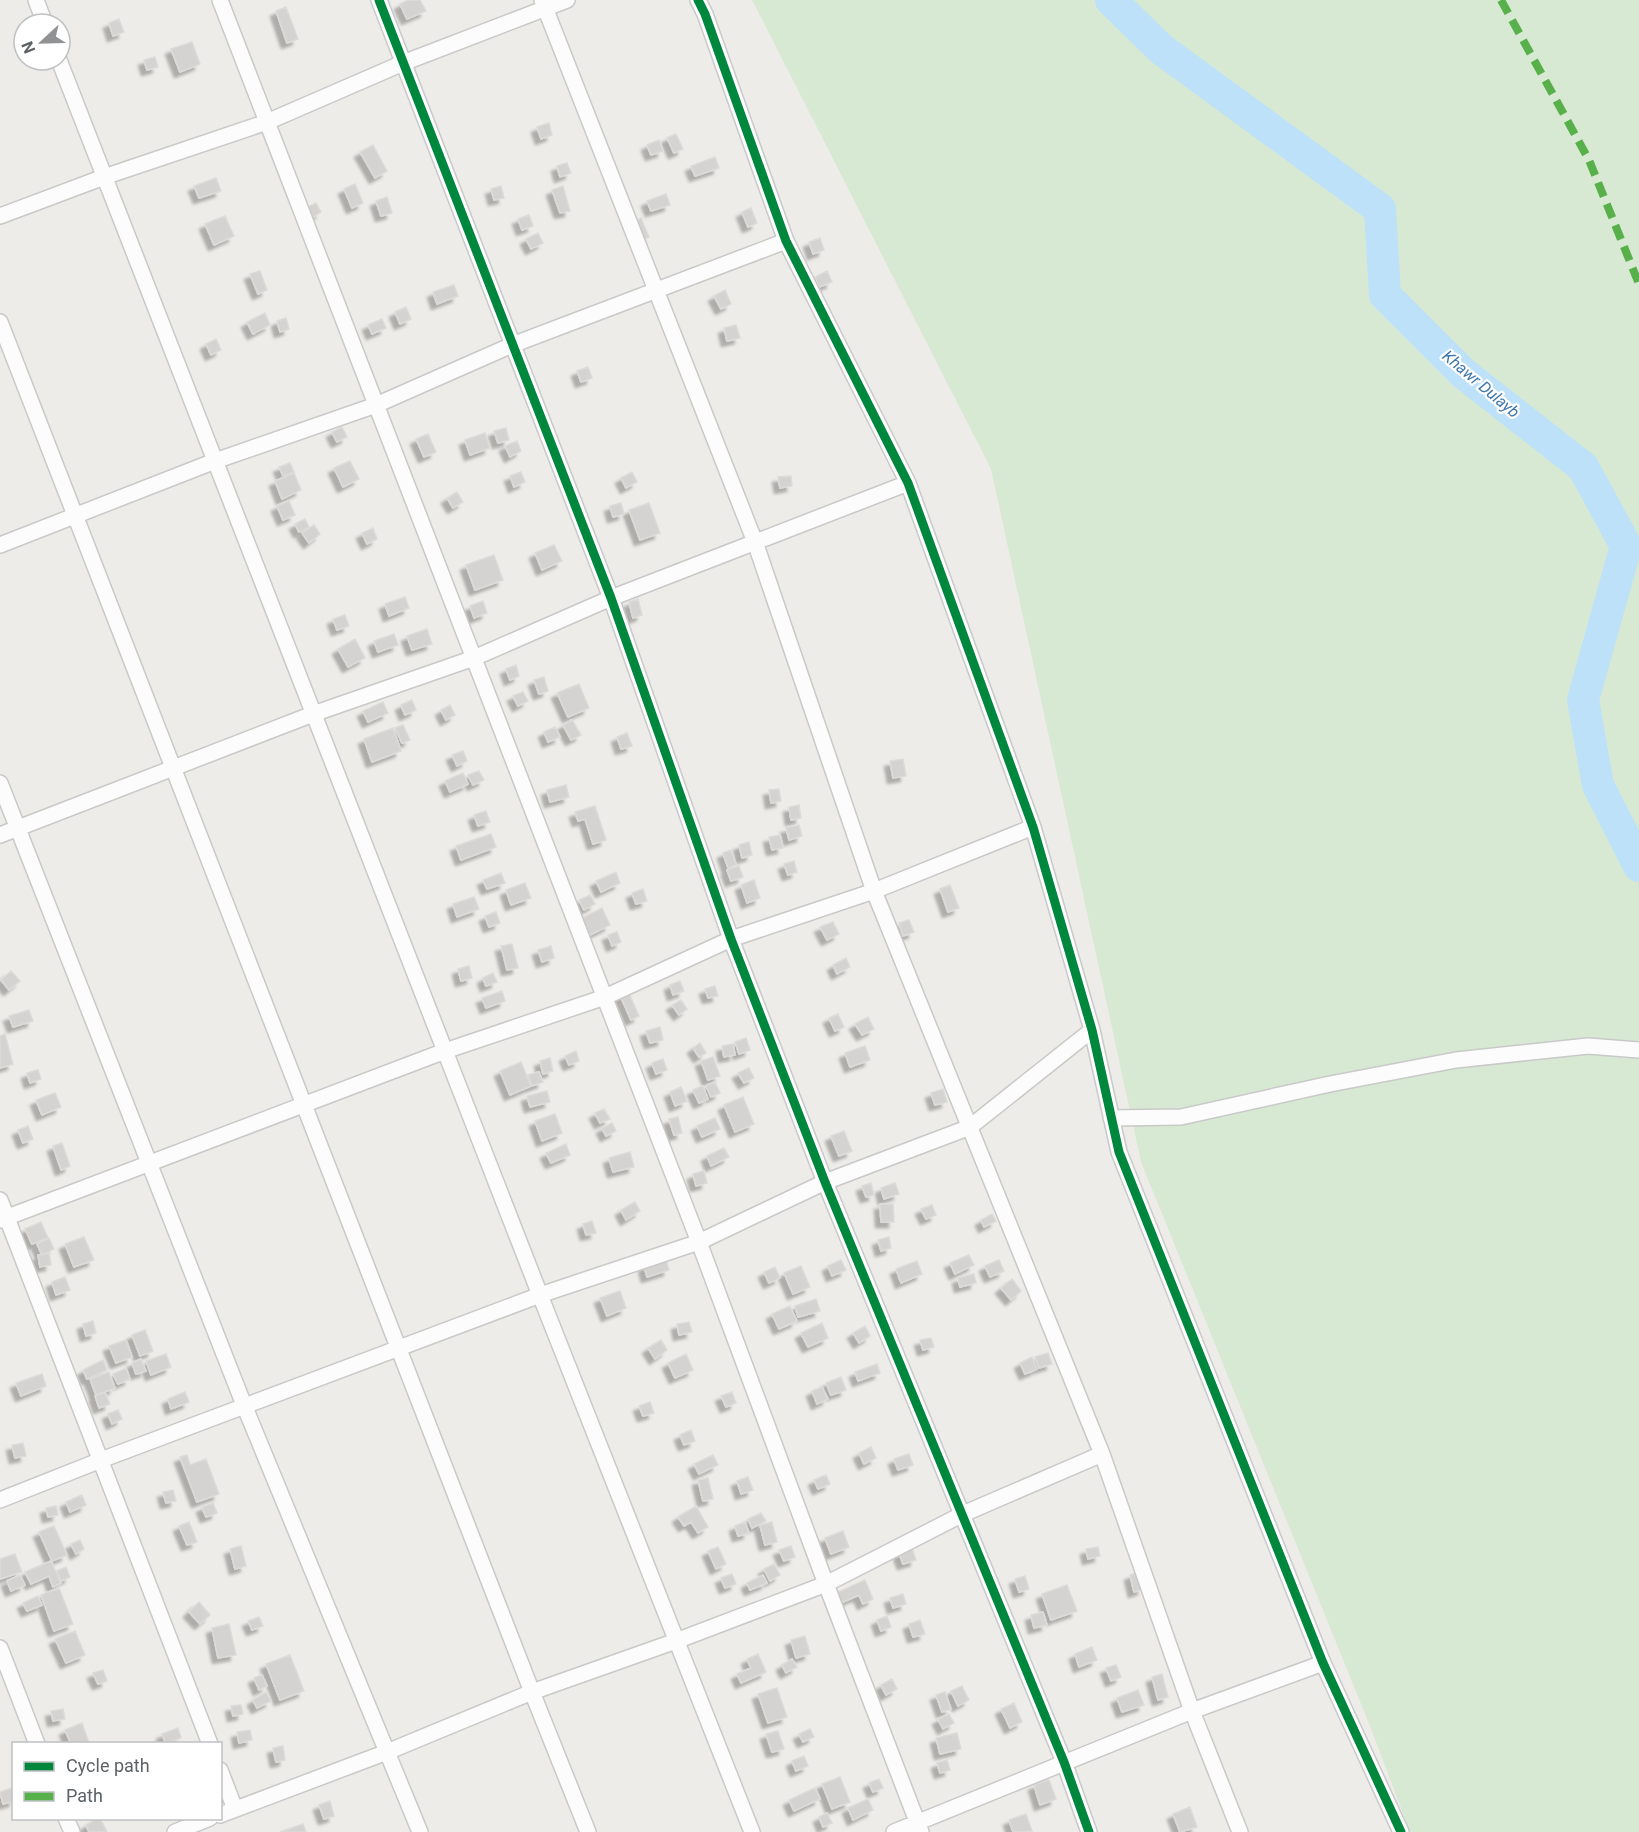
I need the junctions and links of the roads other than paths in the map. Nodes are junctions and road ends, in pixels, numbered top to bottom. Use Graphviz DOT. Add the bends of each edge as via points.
graph roads {
  1 [pos="220,0"];
  2 [pos="379,0"];
  3 [pos="567,0"];
  4 [pos="698,0"];
  5 [pos="544,5"];
  6 [pos="403,63"];
  7 [pos="64,72"];
  8 [pos="267,122"];
  9 [pos="104,177"];
  10 [pos="0,216"];
  11 [pos="786,241"];
  12 [pos="656,289"];
  13 [pos="0,322"];
  14 [pos="512,345"];
  15 [pos="376,405"];
  16 [pos="215,461"];
  17 [pos="908,483"];
  18 [pos="75,515"];
  19 [pos="755,542"];
  20 [pos="0,544"];
  21 [pos="611,598"];
  22 [pos="474,658"];
  23 [pos="314,714"];
  24 [pos="173,768"];
  25 [pos="0,783"];
  26 [pos="18,828"];
  27 [pos="1033,828"];
  28 [pos="0,835"];
  29 [pos="874,891"];
  30 [pos="731,939"];
  31 [pos="605,997"];
  32 [pos="1092,1030"];
  33 [pos="1639,1050"];
  34 [pos="445,1051"];
  35 [pos="304,1104"];
  36 [pos="1111,1118"];
  37 [pos="970,1127"];
  38 [pos="149,1163"];
  39 [pos="825,1182"];
  40 [pos="0,1200"];
  41 [pos="4,1219"];
  42 [pos="699,1242"];
  43 [pos="540,1295"];
  44 [pos="398,1348"];
  45 [pos="244,1405"];
  46 [pos="1102,1454"];
  47 [pos="101,1460"];
  48 [pos="0,1500"];
  49 [pos="963,1514"];
  50 [pos="826,1584"];
  51 [pos="676,1641"];
  52 [pos="0,1648"];
  53 [pos="1323,1663"];
  54 [pos="4,1671"];
  55 [pos="532,1692"];
  56 [pos="1192,1710"];
  57 [pos="37,1742"];
  58 [pos="210,1742"];
  59 [pos="387,1752"];
  60 [pos="1064,1762"];
  61 [pos="222,1775"];
  62 [pos="235,1809"];
  63 [pos="222,1814"];
  64 [pos="207,1820"];
  65 [pos="920,1827"];
  66 [pos="193,1829"];
  67 [pos="175,1832"];
  68 [pos="420,1832"];
  69 [pos="588,1832"];
  70 [pos="752,1832"];
  71 [pos="894,1832"];
  72 [pos="1089,1832"];
  73 [pos="1240,1832"];
  74 [pos="1401,1832"];
  1 -- 8 [label="street"];
  2 -- 6 [label="street"];
  3 -- 5 [label="street"];
  4 -- 11 [label="street"];
  5 -- 6 [label="street"];
  5 -- 12 [label="street"];
  6 -- 8 [label="street"];
  6 -- 14 [label="street"];
  7 -- 9 [label="street"];
  8 -- 9 [label="street"];
  8 -- 15 [label="street"];
  9 -- 10 [label="street"];
  9 -- 16 [label="street"];
  11 -- 12 [label="street"];
  11 -- 17 [label="street"];
  12 -- 14 [label="street"];
  12 -- 19 [label="street"];
  13 -- 18 [label="street"];
  14 -- 15 [label="street"];
  14 -- 21 [label="street"];
  15 -- 16 [label="street"];
  15 -- 22 [label="street"];
  16 -- 18 [label="street"];
  16 -- 23 [label="street"];
  17 -- 19 [label="street"];
  17 -- 27 [label="street"];
  18 -- 20 [label="street"];
  18 -- 24 [label="street"];
  19 -- 21 [label="street"];
  19 -- 29 [label="street"];
  21 -- 22 [label="street"];
  21 -- 30 [label="street"];
  22 -- 23 [label="street"];
  22 -- 31 [label="street"];
  23 -- 24 [label="street"];
  23 -- 34 [label="street"];
  24 -- 26 [label="street"];
  24 -- 35 [label="street"];
  25 -- 26 [label="street"];
  26 -- 28 [label="street"];
  26 -- 38 [label="street"];
  27 -- 29 [label="street"];
  27 -- 32 [label="street"];
  29 -- 30 [label="street"];
  29 -- 37 [label="street"];
  30 -- 31 [label="street"];
  30 -- 39 [label="street"];
  31 -- 34 [label="street"];
  31 -- 42 [label="street"];
  32 -- 36 [label="street"];
  32 -- 37 [label="street"];
  33 -- 36 [label="street" via="1588,1047 1456,1060 1181,1117"];
  34 -- 35 [label="street"];
  34 -- 43 [label="street"];
  35 -- 38 [label="street"];
  35 -- 44 [label="street"];
  36 -- 53 [label="street" via="1123,1163"];
  37 -- 39 [label="street"];
  37 -- 46 [label="street"];
  38 -- 41 [label="street"];
  38 -- 45 [label="street"];
  39 -- 42 [label="street"];
  39 -- 49 [label="street"];
  40 -- 41 [label="street"];
  41 -- 47 [label="street"];
  42 -- 43 [label="street"];
  42 -- 50 [label="street"];
  43 -- 44 [label="street"];
  43 -- 51 [label="street"];
  44 -- 45 [label="street"];
  44 -- 55 [label="street"];
  45 -- 47 [label="street"];
  45 -- 59 [label="street"];
  46 -- 49 [label="street"];
  46 -- 56 [label="street"];
  47 -- 48 [label="street"];
  47 -- 58 [label="street"];
  49 -- 50 [label="street"];
  49 -- 60 [label="street"];
  50 -- 51 [label="street"];
  50 -- 65 [label="street"];
  51 -- 55 [label="street"];
  51 -- 70 [label="street"];
  52 -- 54 [label="street"];
  53 -- 56 [label="street"];
  53 -- 74 [label="street"];
  54 -- 57 [label="street"];
  55 -- 59 [label="street"];
  55 -- 69 [label="street"];
  56 -- 60 [label="street"];
  56 -- 73 [label="street"];
  59 -- 62 [label="street"];
  59 -- 68 [label="street"];
  60 -- 65 [label="street"];
  60 -- 72 [label="street"];
  61 -- 62 [label="street"];
  62 -- 63 [label="street"];
  64 -- 66 [label="street"];
  65 -- 71 [label="street"];
  66 -- 67 [label="street"];
}
